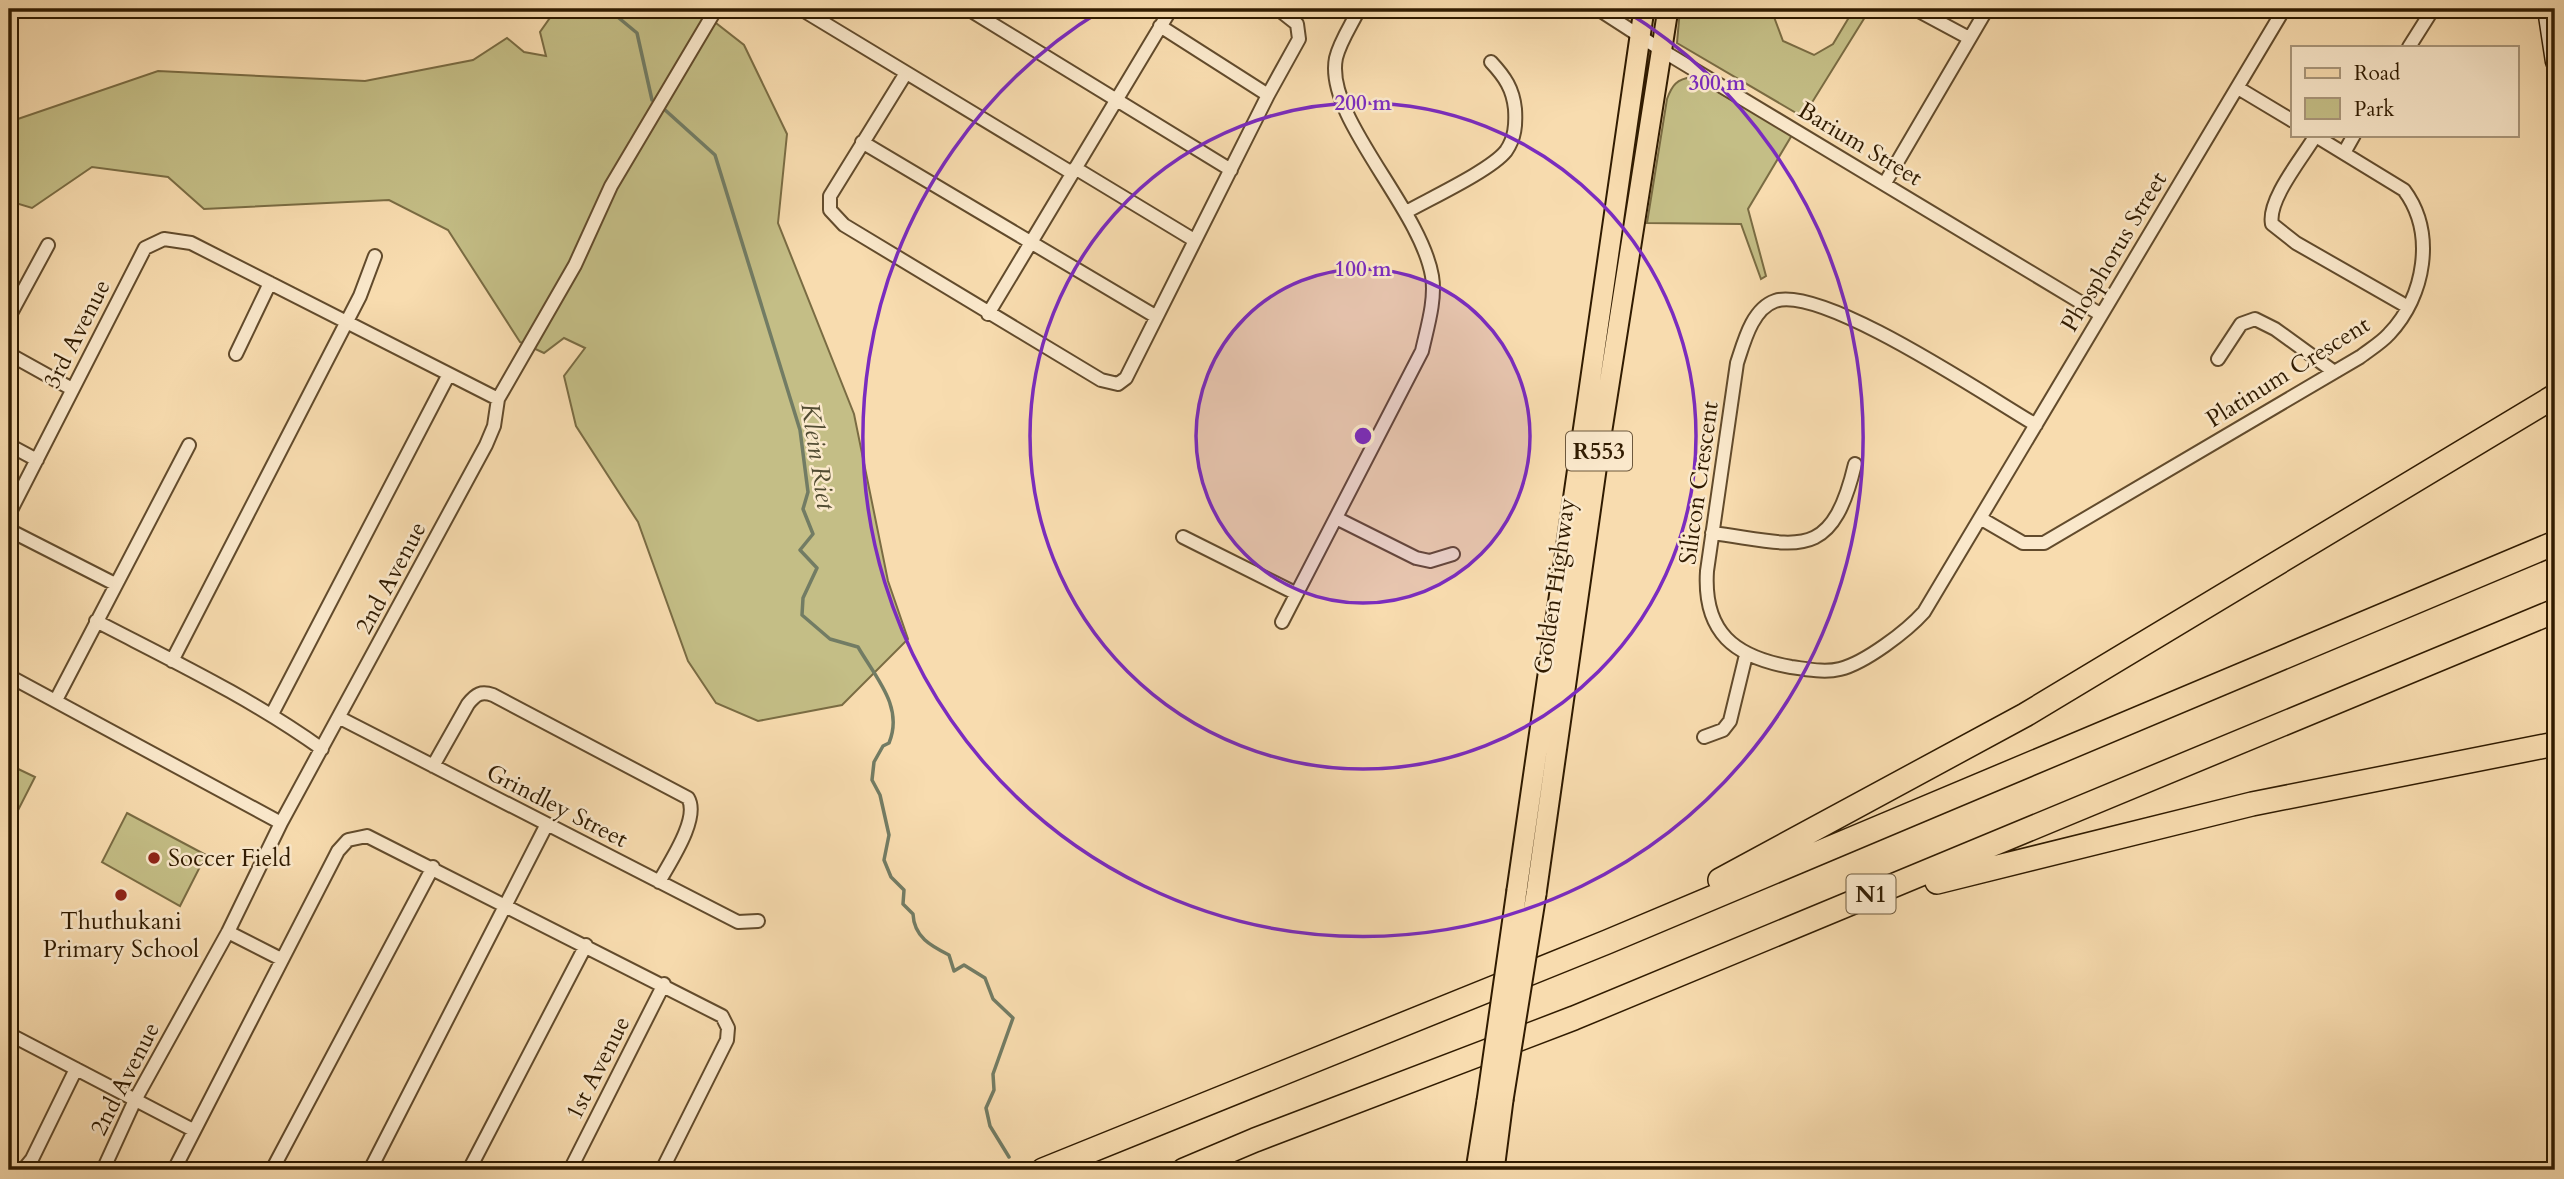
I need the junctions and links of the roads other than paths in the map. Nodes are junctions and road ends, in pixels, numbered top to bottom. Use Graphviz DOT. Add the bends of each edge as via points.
graph roads {
  1 [pos="716,9"];
  2 [pos="802,9"];
  3 [pos="968,9"];
  4 [pos="1171,9"];
  5 [pos="1278,9"];
  6 [pos="1359,9"];
  7 [pos="1598,9"];
  8 [pos="1644,9"];
  9 [pos="1668,9"];
  10 [pos="1915,9"];
  11 [pos="1987,9"];
  12 [pos="2284,9"];
  13 [pos="2433,9"];
  14 [pos="2547,9"];
  15 [pos="815,13"];
  16 [pos="1160,26"];
  17 [pos="1639,33"];
  18 [pos="1969,38"];
  19 [pos="2410,46"];
  20 [pos="1663,51"];
  21 [pos="1491,62"];
  22 [pos="2555,62"];
  23 [pos="905,73"];
  24 [pos="2238,88"];
  25 [pos="1268,95"];
  26 [pos="1117,98"];
  27 [pos="2291,120"];
  28 [pos="2314,136"];
  29 [pos="2317,136"];
  30 [pos="2353,136"];
  31 [pos="862,142"];
  32 [pos="2344,151"];
  33 [pos="1231,170"];
  34 [pos="1074,171"];
  35 [pos="1885,183"];
  36 [pos="1408,211"];
  37 [pos="1194,240"];
  38 [pos="1030,244"];
  39 [pos="48,245"];
  40 [pos="375,256"];
  41 [pos="270,283"];
  42 [pos="2408,307"];
  43 [pos="988,314"];
  44 [pos="2100,314"];
  45 [pos="1155,316"];
  46 [pos="9,317"];
  47 [pos="345,323"];
  48 [pos="9,354"];
  49 [pos="236,354"];
  50 [pos="2218,359"];
  51 [pos="2333,370"];
  52 [pos="448,376"];
  53 [pos="72,389"];
  54 [pos="2555,389"];
  55 [pos="498,400"];
  56 [pos="2547,401"];
  57 [pos="2036,425"];
  58 [pos="189,445"];
  59 [pos="9,446"];
  60 [pos="37,460"];
  61 [pos="1855,464"];
  62 [pos="9,513"];
  63 [pos="1336,518"];
  64 [pos="1980,518"];
  65 [pos="9,530"];
  66 [pos="1712,533"];
  67 [pos="1183,537"];
  68 [pos="2555,544"];
  69 [pos="1452,554"];
  70 [pos="115,584"];
  71 [pos="1295,593"];
  72 [pos="2555,611"];
  73 [pos="96,621"];
  74 [pos="1282,622"];
  75 [pos="1746,655"];
  76 [pos="172,661"];
  77 [pos="9,676"];
  78 [pos="56,700"];
  79 [pos="272,714"];
  80 [pos="340,718"];
  81 [pos="1704,737"];
  82 [pos="2555,744"];
  83 [pos="322,749"];
  84 [pos="433,766"];
  85 [pos="281,823"];
  86 [pos="547,824"];
  87 [pos="433,867"];
  88 [pos="659,882"];
  89 [pos="1526,892"];
  90 [pos="506,904"];
  91 [pos="758,921"];
  92 [pos="228,932"];
  93 [pos="1607,942"];
  94 [pos="586,945"];
  95 [pos="281,959"];
  96 [pos="664,984"];
  97 [pos="1644,988"];
  98 [pos="9,1034"];
  99 [pos="76,1069"];
  100 [pos="135,1100"];
  101 [pos="1495,1101"];
  102 [pos="193,1130"];
  103 [pos="23,1170"];
  104 [pos="103,1170"];
  105 [pos="174,1170"];
  106 [pos="272,1170"];
  107 [pos="370,1170"];
  108 [pos="468,1170"];
  109 [pos="570,1170"];
  110 [pos="662,1170"];
  111 [pos="1043,1170"];
  112 [pos="1184,1170"];
  113 [pos="1476,1170"];
  114 [pos="1494,1170"];
  1 -- 55 [label="street, 2nd Avenue" via="611,186 570,274"];
  2 -- 15 [label="street"];
  3 -- 26 [label="street"];
  4 -- 16 [label="street"];
  5 -- 25 [label="street" via="1293,19 1301,34"];
  6 -- 36 [label="street" via="1336,58 1341,102"];
  7 -- 17 [label="street, Barium Street"];
  8 -- 17 [label="main road, Golden Highway / R553"];
  9 -- 20 [label="main road, Golden Highway / R553"];
  10 -- 18 [label="street"];
  11 -- 18 [label="street"];
  12 -- 24 [label="street, Phosphorus Street"];
  13 -- 19 [label="street"];
  14 -- 22 [label="main road"];
  15 -- 23 [label="street"];
  16 -- 25 [label="street"];
  16 -- 26 [label="street"];
  17 -- 20 [label="street, Barium Street"];
  17 -- 89 [label="main road, Golden Highway / R553"];
  18 -- 35 [label="street"];
  20 -- 35 [label="street, Barium Street"];
  20 -- 89 [label="main road, Golden Highway / R553"];
  21 -- 36 [label="street" via="1507,79 1514,99 1517,127 1510,143 1494,162"];
  23 -- 31 [label="street"];
  23 -- 34 [label="street"];
  24 -- 27 [label="street"];
  24 -- 44 [label="street, Phosphorus Street"];
  25 -- 33 [label="street"];
  26 -- 33 [label="street"];
  26 -- 34 [label="street"];
  28 -- 42 [label="street" via="2274,202 2272,224 2296,243"];
  29 -- 32 [label="street, Platinum Crescent"];
  30 -- 32 [label="street"];
  31 -- 38 [label="street"];
  31 -- 43 [label="street" via="831,196 830,210 835,217"];
  32 -- 42 [label="street, Platinum Crescent" via="2404,190 2412,201 2419,220 2423,268"];
  33 -- 37 [label="street"];
  34 -- 37 [label="street"];
  34 -- 38 [label="street"];
  35 -- 44 [label="street, Barium Street"];
  36 -- 63 [label="street" via="1433,278 1422,351"];
  37 -- 45 [label="street"];
  38 -- 43 [label="street"];
  38 -- 45 [label="street"];
  39 -- 46 [label="street"];
  40 -- 47 [label="street"];
  41 -- 47 [label="street"];
  41 -- 49 [label="street"];
  41 -- 53 [label="street, 3rd Avenue" via="191,243 156,241 145,248"];
  42 -- 51 [label="street, Platinum Crescent" via="2388,335 2360,357"];
  43 -- 45 [label="street" via="1112,385 1126,378"];
  44 -- 57 [label="street, Phosphorus Street"];
  47 -- 52 [label="street"];
  47 -- 76 [label="street"];
  48 -- 53 [label="street"];
  50 -- 51 [label="street" via="2241,324 2255,319"];
  51 -- 64 [label="street, Platinum Crescent" via="2044,543 2023,543"];
  52 -- 55 [label="street"];
  52 -- 79 [label="street"];
  53 -- 60 [label="street, 3rd Avenue"];
  54 -- 56 [label="highway"];
  55 -- 80 [label="street, 2nd Avenue" via="486,445"];
  56 -- 93 [label="highway" via="2025,715"];
  57 -- 64 [label="street, Phosphorus Street"];
  57 -- 66 [label="street, Silicon Crescent" via="1831,309 1776,301 1757,316 1737,363"];
  58 -- 70 [label="street"];
  59 -- 60 [label="street"];
  60 -- 62 [label="street, 3rd Avenue"];
  61 -- 66 [label="street" via="1840,507 1815,539 1798,543"];
  63 -- 69 [label="street" via="1416,558 1430,561"];
  63 -- 71 [label="street"];
  64 -- 75 [label="street, Silicon Crescent" via="1924,612 1913,625 1863,657 1841,669 1822,671"];
  65 -- 70 [label="street"];
  66 -- 75 [label="street, Silicon Crescent" via="1708,607 1717,628"];
  67 -- 71 [label="street"];
  68 -- 93 [label="highway, N1"];
  70 -- 73 [label="street"];
  71 -- 74 [label="street"];
  72 -- 97 [label="highway, N1"];
  73 -- 76 [label="street"];
  73 -- 78 [label="street"];
  75 -- 81 [label="street" via="1730,722"];
  76 -- 79 [label="street"];
  77 -- 78 [label="street"];
  78 -- 85 [label="street"];
  79 -- 83 [label="street"];
  80 -- 83 [label="street, 2nd Avenue"];
  80 -- 84 [label="street, Grindley Street"];
  82 -- 97 [label="highway" via="2252,804 1958,874"];
  83 -- 85 [label="street, 2nd Avenue"];
  84 -- 86 [label="street, Grindley Street"];
  84 -- 88 [label="street" via="468,704 484,692 681,794 693,806"];
  85 -- 92 [label="street, 2nd Avenue"];
  86 -- 88 [label="street, Grindley Street"];
  86 -- 90 [label="street"];
  87 -- 90 [label="street"];
  87 -- 95 [label="street" via="367,836 348,840"];
  87 -- 106 [label="street"];
  88 -- 91 [label="street, Grindley Street" via="738,922"];
  89 -- 101 [label="main road, Golden Highway / R553, bridge"];
  90 -- 94 [label="street"];
  90 -- 107 [label="street"];
  92 -- 95 [label="street"];
  92 -- 100 [label="street, 2nd Avenue"];
  93 -- 111 [label="highway, N1"];
  94 -- 96 [label="street"];
  94 -- 108 [label="street"];
  95 -- 102 [label="street"];
  96 -- 109 [label="street, 1st Avenue"];
  96 -- 110 [label="street" via="712,1008 728,1028 719,1059"];
  97 -- 112 [label="highway, N1"];
  98 -- 99 [label="street"];
  99 -- 100 [label="street"];
  99 -- 103 [label="street"];
  100 -- 102 [label="street"];
  100 -- 104 [label="street, 2nd Avenue"];
  101 -- 113 [label="main road, Golden Highway / R553"];
  101 -- 114 [label="main road, Golden Highway / R553"];
  102 -- 105 [label="street"];
}
